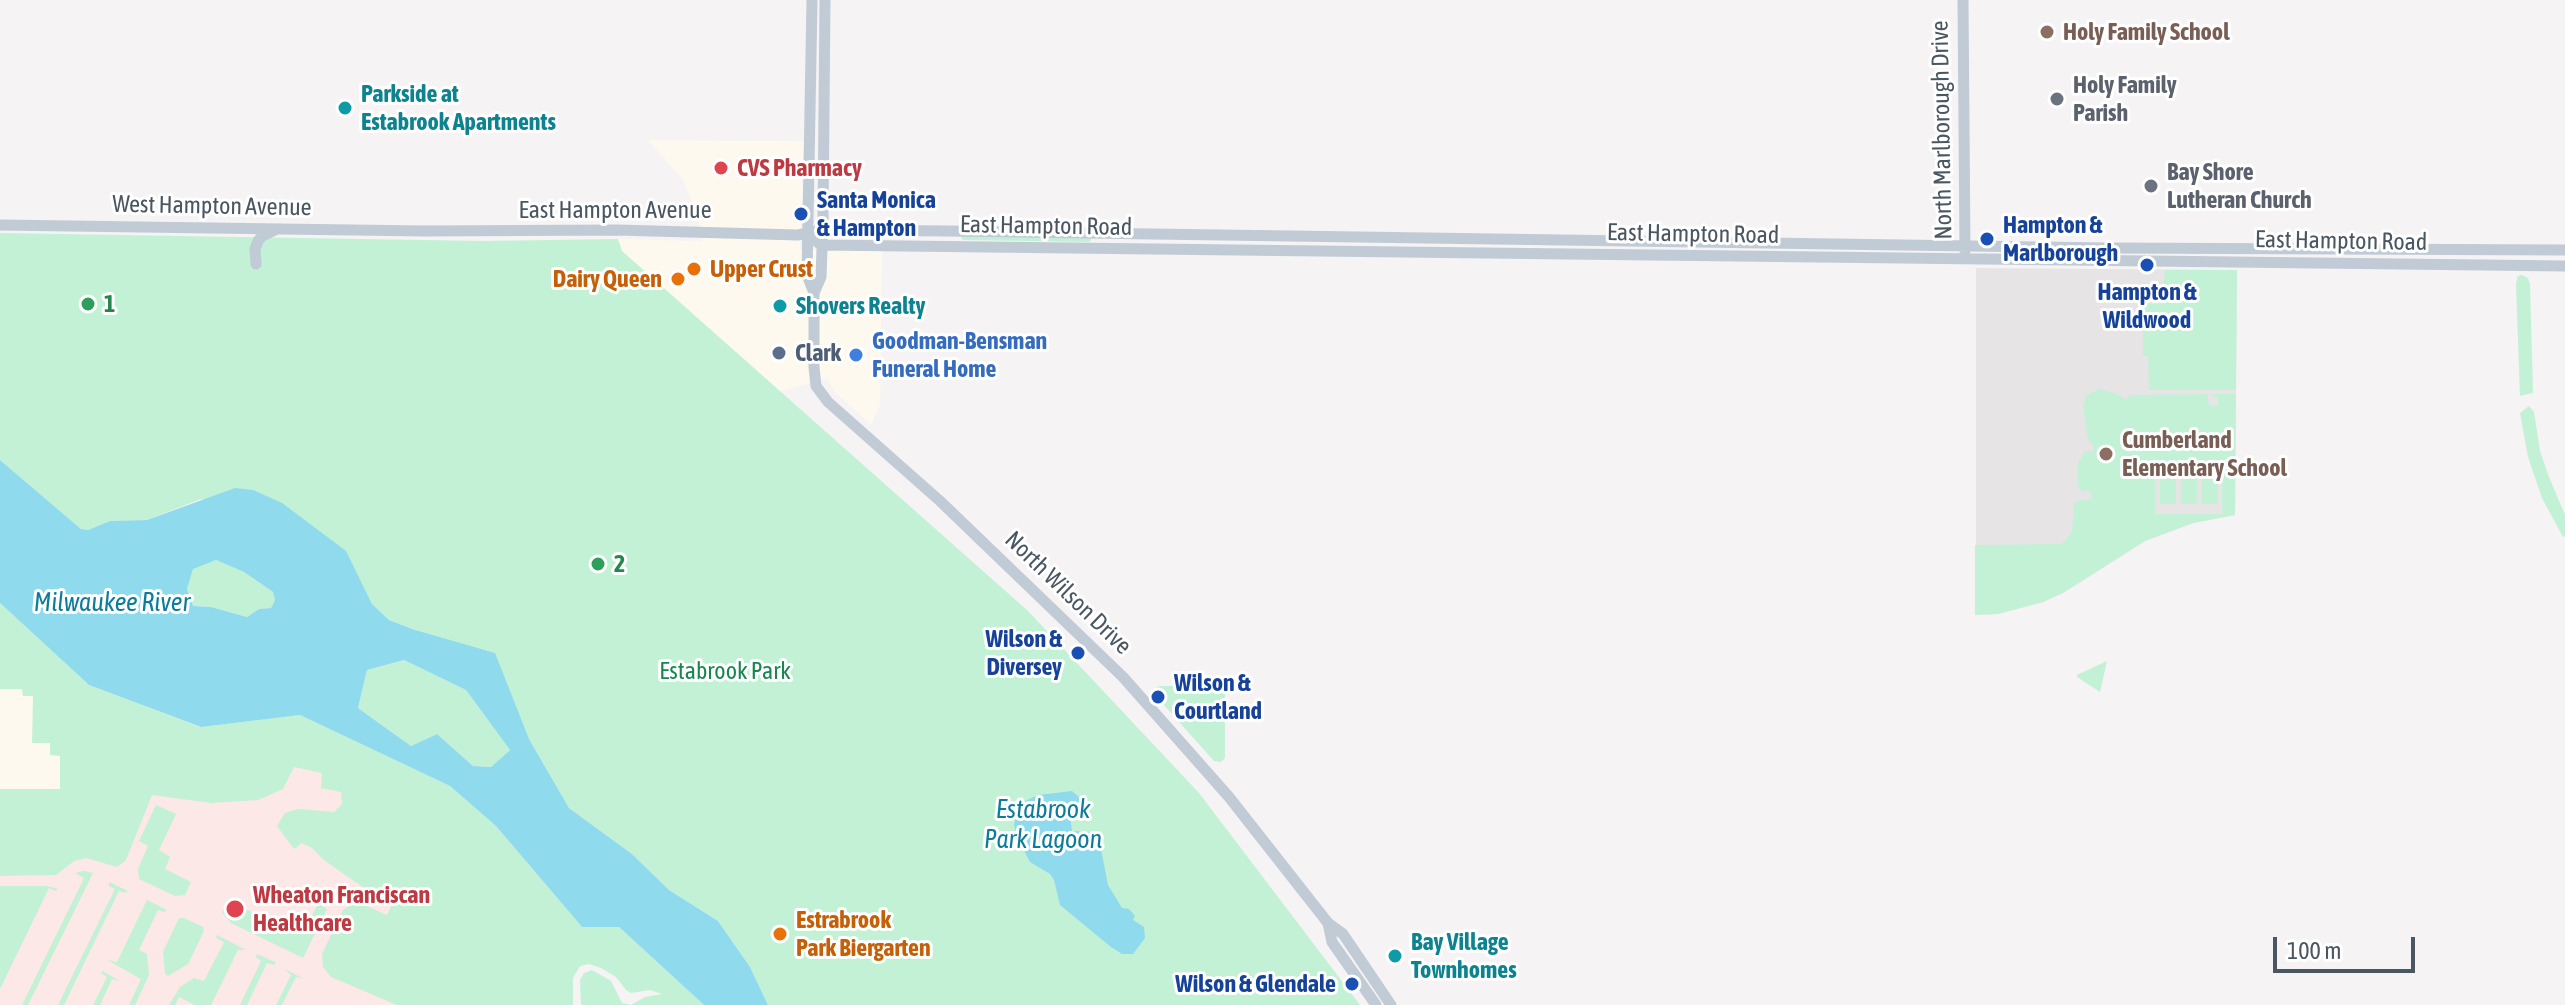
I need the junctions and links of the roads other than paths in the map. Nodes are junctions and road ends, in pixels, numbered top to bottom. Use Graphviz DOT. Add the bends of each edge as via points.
graph roads {
  1 [pos="812,0"];
  2 [pos="825,0"];
  3 [pos="1963,0"];
  4 [pos="0,225"];
  5 [pos="279,229"];
  6 [pos="822,230"];
  7 [pos="868,230"];
  8 [pos="423,231"];
  9 [pos="807,234"];
  10 [pos="821,245"];
  11 [pos="1965,245"];
  12 [pos="868,246"];
  13 [pos="2565,250"];
  14 [pos="1965,259"];
  15 [pos="256,264"];
  16 [pos="2565,266"];
  17 [pos="814,293"];
  18 [pos="1328,923"];
  19 [pos="1376,1005"];
  20 [pos="1391,1005"];
  1 -- 9 [label="main road"];
  2 -- 6 [label="main road"];
  3 -- 11 [label="main road, North Marlborough Drive"];
  4 -- 5 [label="main road, West Hampton Avenue"];
  5 -- 8 [label="main road, West Hampton Avenue"];
  5 -- 15 [label="main road" via="258,241"];
  6 -- 7 [label="main road, East Hampton Road"];
  6 -- 9 [label="main road, East Hampton Avenue"];
  6 -- 10 [label="main road"];
  7 -- 11 [label="main road, East Hampton Road"];
  7 -- 12 [label="main road"];
  8 -- 9 [label="main road, East Hampton Avenue"];
  9 -- 10 [label="main road"];
  9 -- 17 [label="main road" via="807,275"];
  10 -- 12 [label="main road, East Hampton Road"];
  10 -- 17 [label="main road" via="821,277"];
  11 -- 13 [label="main road, East Hampton Road"];
  11 -- 14 [label="main road, North Marlborough Drive"];
  12 -- 14 [label="main road, East Hampton Road"];
  14 -- 16 [label="main road, East Hampton Road"];
  17 -- 18 [label="main road, North Wilson Drive" via="816,386 828,402 1123,677 1229,797"];
  18 -- 19 [label="main road, North Wilson Drive" via="1332,942"];
  18 -- 20 [label="main road, North Wilson Drive" via="1343,934"];
}
